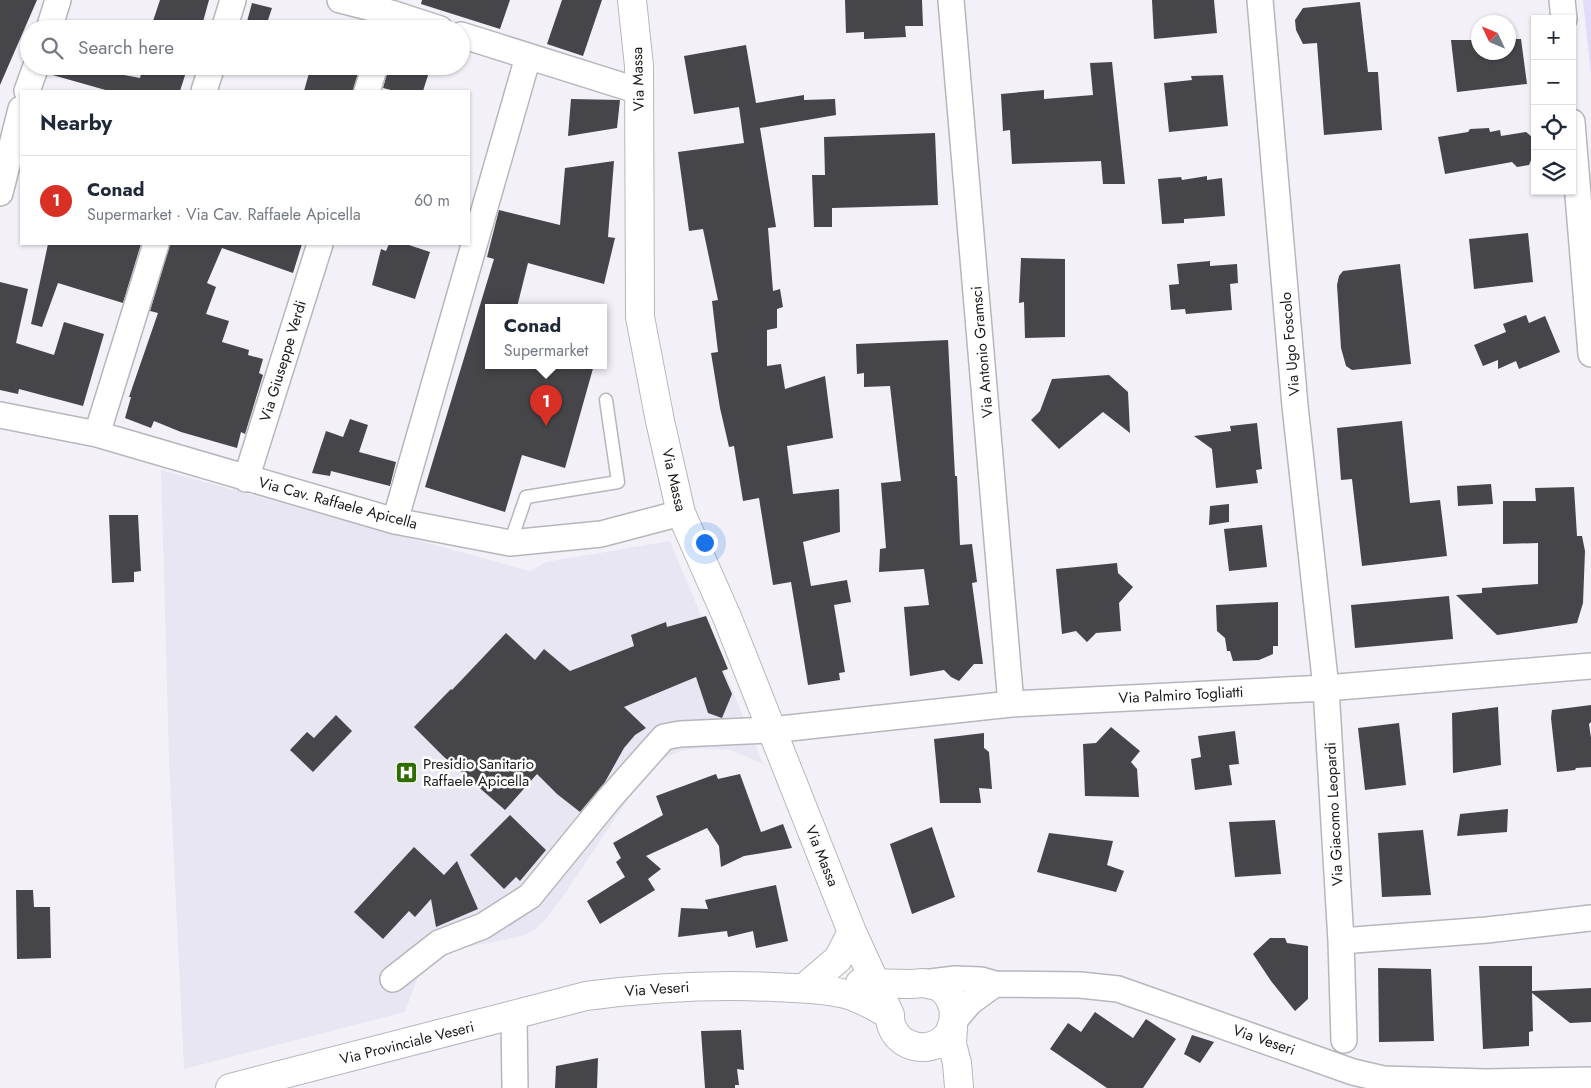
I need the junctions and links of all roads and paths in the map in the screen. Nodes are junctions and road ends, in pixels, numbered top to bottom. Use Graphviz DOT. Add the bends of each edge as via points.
graph roads {
  1 [pos="58,0"];
  2 [pos="233,0"];
  3 [pos="340,0"];
  4 [pos="632,0"];
  5 [pos="951,0"];
  6 [pos="1260,0"];
  7 [pos="1562,0"];
  8 [pos="391,14"];
  9 [pos="1564,15"];
  10 [pos="52,20"];
  11 [pos="227,20"];
  12 [pos="411,20"];
  13 [pos="470,39"];
  14 [pos="528,56"];
  15 [pos="33,75"];
  16 [pos="209,75"];
  17 [pos="372,75"];
  18 [pos="27,90"];
  19 [pos="204,90"];
  20 [pos="367,90"];
  21 [pos="639,91"];
  22 [pos="20,113"];
  23 [pos="1574,150"];
  24 [pos="0,193"];
  25 [pos="156,245"];
  26 [pos="320,245"];
  27 [pos="1591,354"];
  28 [pos="606,400"];
  29 [pos="0,415"];
  30 [pos="97,434"];
  31 [pos="246,479"];
  32 [pos="681,513"];
  33 [pos="396,521"];
  34 [pos="510,543"];
  35 [pos="1591,666"];
  36 [pos="1326,688"];
  37 [pos="1011,704"];
  38 [pos="771,730"];
  39 [pos="1591,918"];
  40 [pos="852,932"];
  41 [pos="1342,940"];
  42 [pos="393,980"];
  43 [pos="876,984"];
  44 [pos="918,984"];
  45 [pos="995,984"];
  46 [pos="804,988"];
  47 [pos="890,1015"];
  48 [pos="514,1016"];
  49 [pos="954,1021"];
  50 [pos="1344,1040"];
  51 [pos="915,1046"];
  52 [pos="1591,1080"];
  53 [pos="960,1087"];
  54 [pos="230,1088"];
  55 [pos="516,1088"];
  1 -- 10 [label="street"];
  2 -- 11 [label="street"];
  3 -- 8 [label="street"];
  4 -- 21 [label="street, Via Massa" via="640,66"];
  5 -- 37 [label="street, Via Antonio Gramsci"];
  6 -- 36 [label="street, Via Ugo Foscolo" via="1295,406"];
  7 -- 9 [label="street"];
  8 -- 12 [label="street"];
  13 -- 14 [label="street"];
  14 -- 21 [label="street"];
  14 -- 33 [label="street"];
  15 -- 18 [label="street"];
  16 -- 19 [label="street"];
  17 -- 20 [label="street"];
  21 -- 32 [label="street, Via Massa" via="640,317"];
  22 -- 24 [label="street"];
  23 -- 27 [label="street"];
  25 -- 30 [label="street"];
  26 -- 31 [label="street, Via Giuseppe Verdi"];
  28 -- 34 [label="lane" via="618,482 526,497"];
  29 -- 30 [label="street, Via Cav. Raffaele Apicella"];
  30 -- 31 [label="street, Via Cav. Raffaele Apicella"];
  31 -- 33 [label="street, Via Cav. Raffaele Apicella"];
  32 -- 34 [label="street, Via Cav. Raffaele Apicella" via="601,534"];
  32 -- 38 [label="street, Via Massa" via="727,617"];
  33 -- 34 [label="street, Via Cav. Raffaele Apicella"];
  35 -- 36 [label="street, Via Palmiro Togliatti"];
  36 -- 37 [label="street, Via Palmiro Togliatti"];
  36 -- 41 [label="street, Via Giacomo Leopardi"];
  37 -- 38 [label="street, Via Palmiro Togliatti"];
  38 -- 40 [label="street, Via Massa"];
  38 -- 42 [label="street, Via Palmiro Togliatti" via="664,737 530,896 483,926 438,943"];
  39 -- 41 [label="street" via="1487,930"];
  40 -- 43 [label="street, Via Massa"];
  40 -- 46 [label="street" via="838,959"];
  41 -- 50 [label="street, Via Giacomo Leopardi"];
  43 -- 44 [label="street, Via Veseri"];
  43 -- 46 [label="street, Via Veseri" via="847,982"];
  43 -- 47 [label="street, Via Massa"];
  44 -- 45 [label="street, Via Veseri" via="955,979"];
  44 -- 47 [label="street" via="902,990 894,999"];
  44 -- 49 [label="street" via="938,986 946,993 954,1010"];
  45 -- 49 [label="street" via="970,1002"];
  45 -- 52 [label="street, Via Veseri" via="1118,989 1353,1072 1383,1079 1486,1082"];
  46 -- 47 [label="street, Via Veseri" via="850,996"];
  46 -- 48 [label="street, Via Veseri" via="728,985 634,990 586,996"];
  47 -- 51 [label="street" via="897,1036"];
  48 -- 54 [label="street, Via Provinciale Veseri"];
  48 -- 55 [label="street"];
  49 -- 51 [label="street" via="943,1040 933,1046"];
  49 -- 53 [label="street" via="952,1044"];
  51 -- 53 [label="street"];
}
